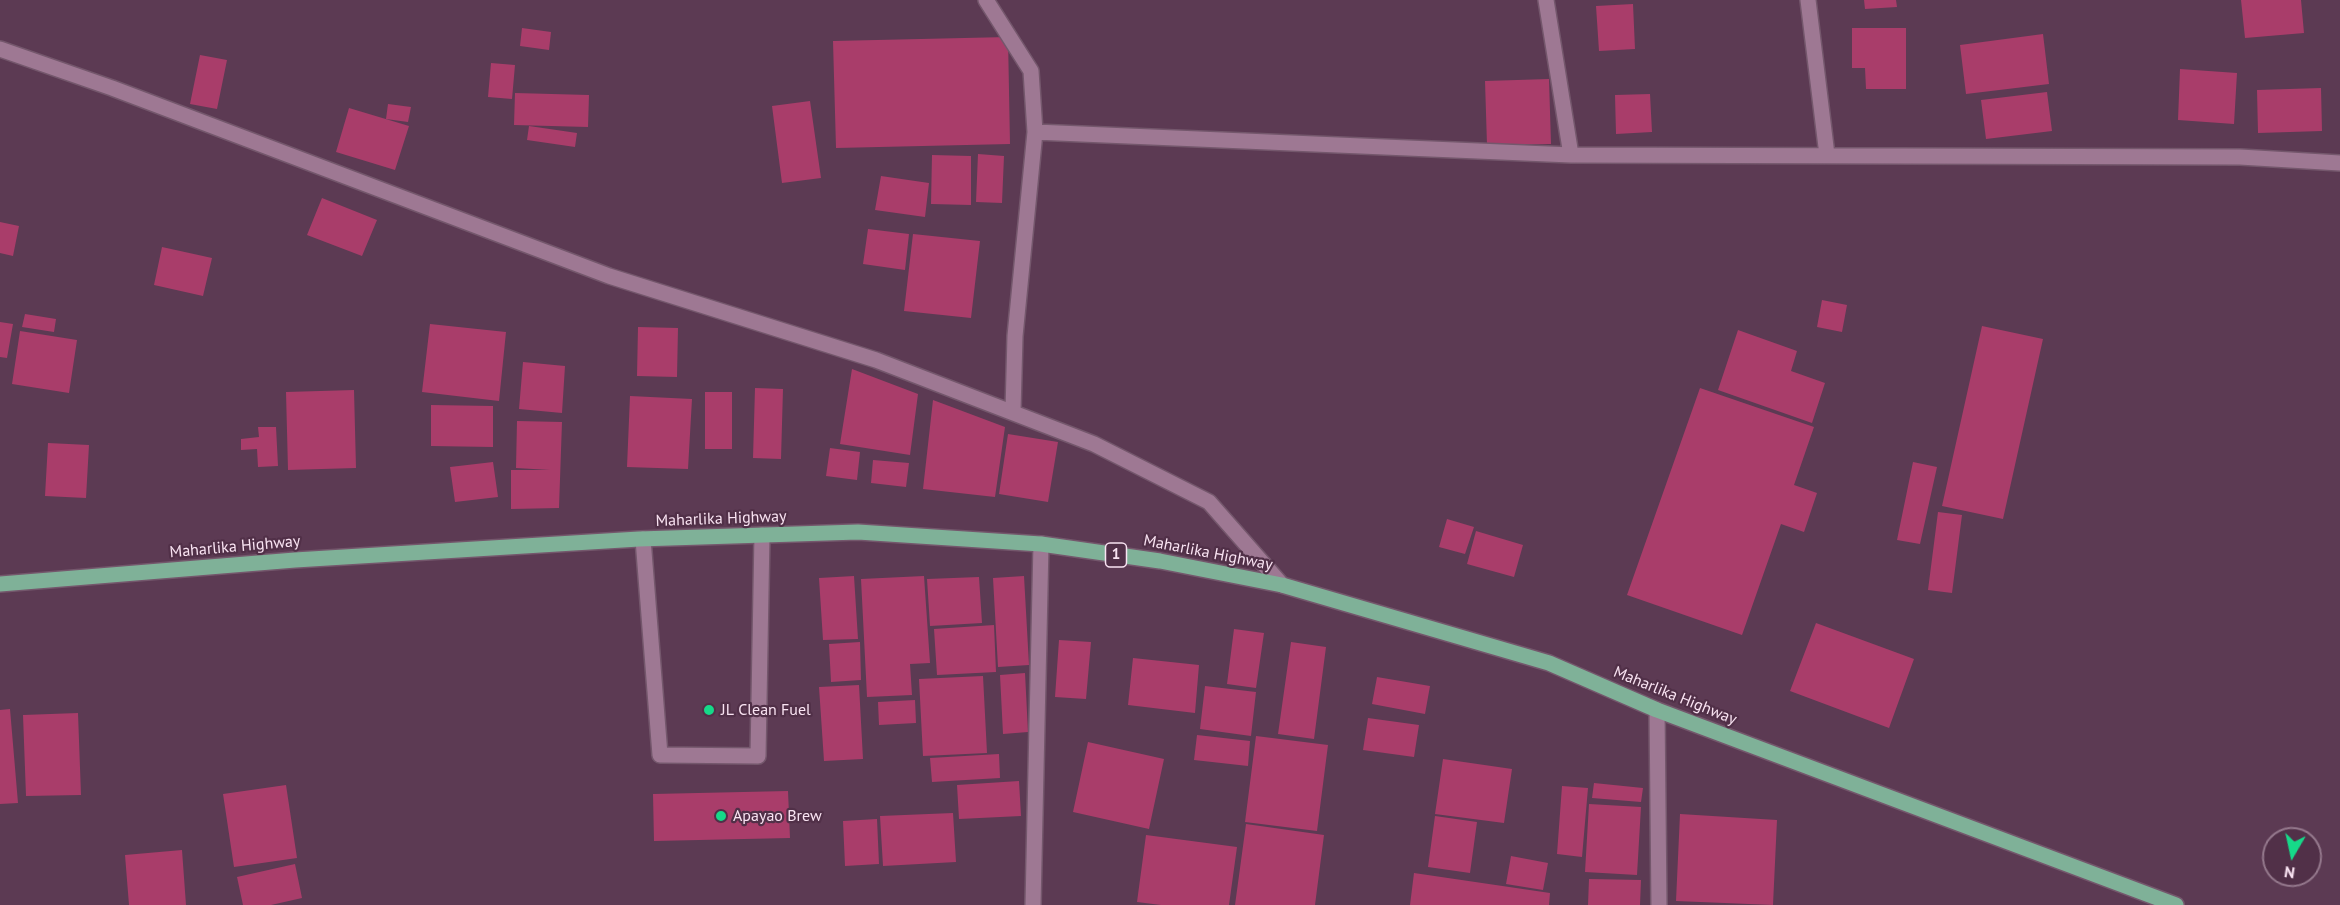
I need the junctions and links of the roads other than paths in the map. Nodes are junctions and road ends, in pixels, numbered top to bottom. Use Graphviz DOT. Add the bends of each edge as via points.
graph roads {
  1 [pos="986,0"];
  2 [pos="1546,0"];
  3 [pos="1808,0"];
  4 [pos="0,49"];
  5 [pos="1035,132"];
  6 [pos="1570,155"];
  7 [pos="1827,155"];
  8 [pos="2340,163"];
  9 [pos="1013,411"];
  10 [pos="762,535"];
  11 [pos="643,539"];
  12 [pos="1041,544"];
  13 [pos="0,584"];
  14 [pos="1282,585"];
  15 [pos="1657,710"];
  16 [pos="1033,905"];
  17 [pos="1659,905"];
  18 [pos="2176,905"];
  1 -- 5 [label="street" via="1031,71"];
  2 -- 6 [label="street"];
  3 -- 7 [label="street"];
  4 -- 9 [label="street" via="609,276 876,360"];
  5 -- 6 [label="street"];
  5 -- 9 [label="street" via="1015,336"];
  6 -- 7 [label="street"];
  7 -- 8 [label="street" via="2240,157"];
  9 -- 14 [label="street" via="1094,444 1209,502"];
  10 -- 11 [label="main road, Maharlika Highway / 1"];
  10 -- 11 [label="street" via="758,756 660,755"];
  10 -- 12 [label="main road, Maharlika Highway / 1" via="858,532"];
  11 -- 13 [label="main road, Maharlika Highway / 1" via="295,560"];
  12 -- 14 [label="main road, Maharlika Highway / 1" via="1160,561"];
  12 -- 16 [label="street"];
  14 -- 15 [label="main road, Maharlika Highway / 1" via="1549,663"];
  15 -- 17 [label="street"];
  15 -- 18 [label="main road, Maharlika Highway / 1"];
}
